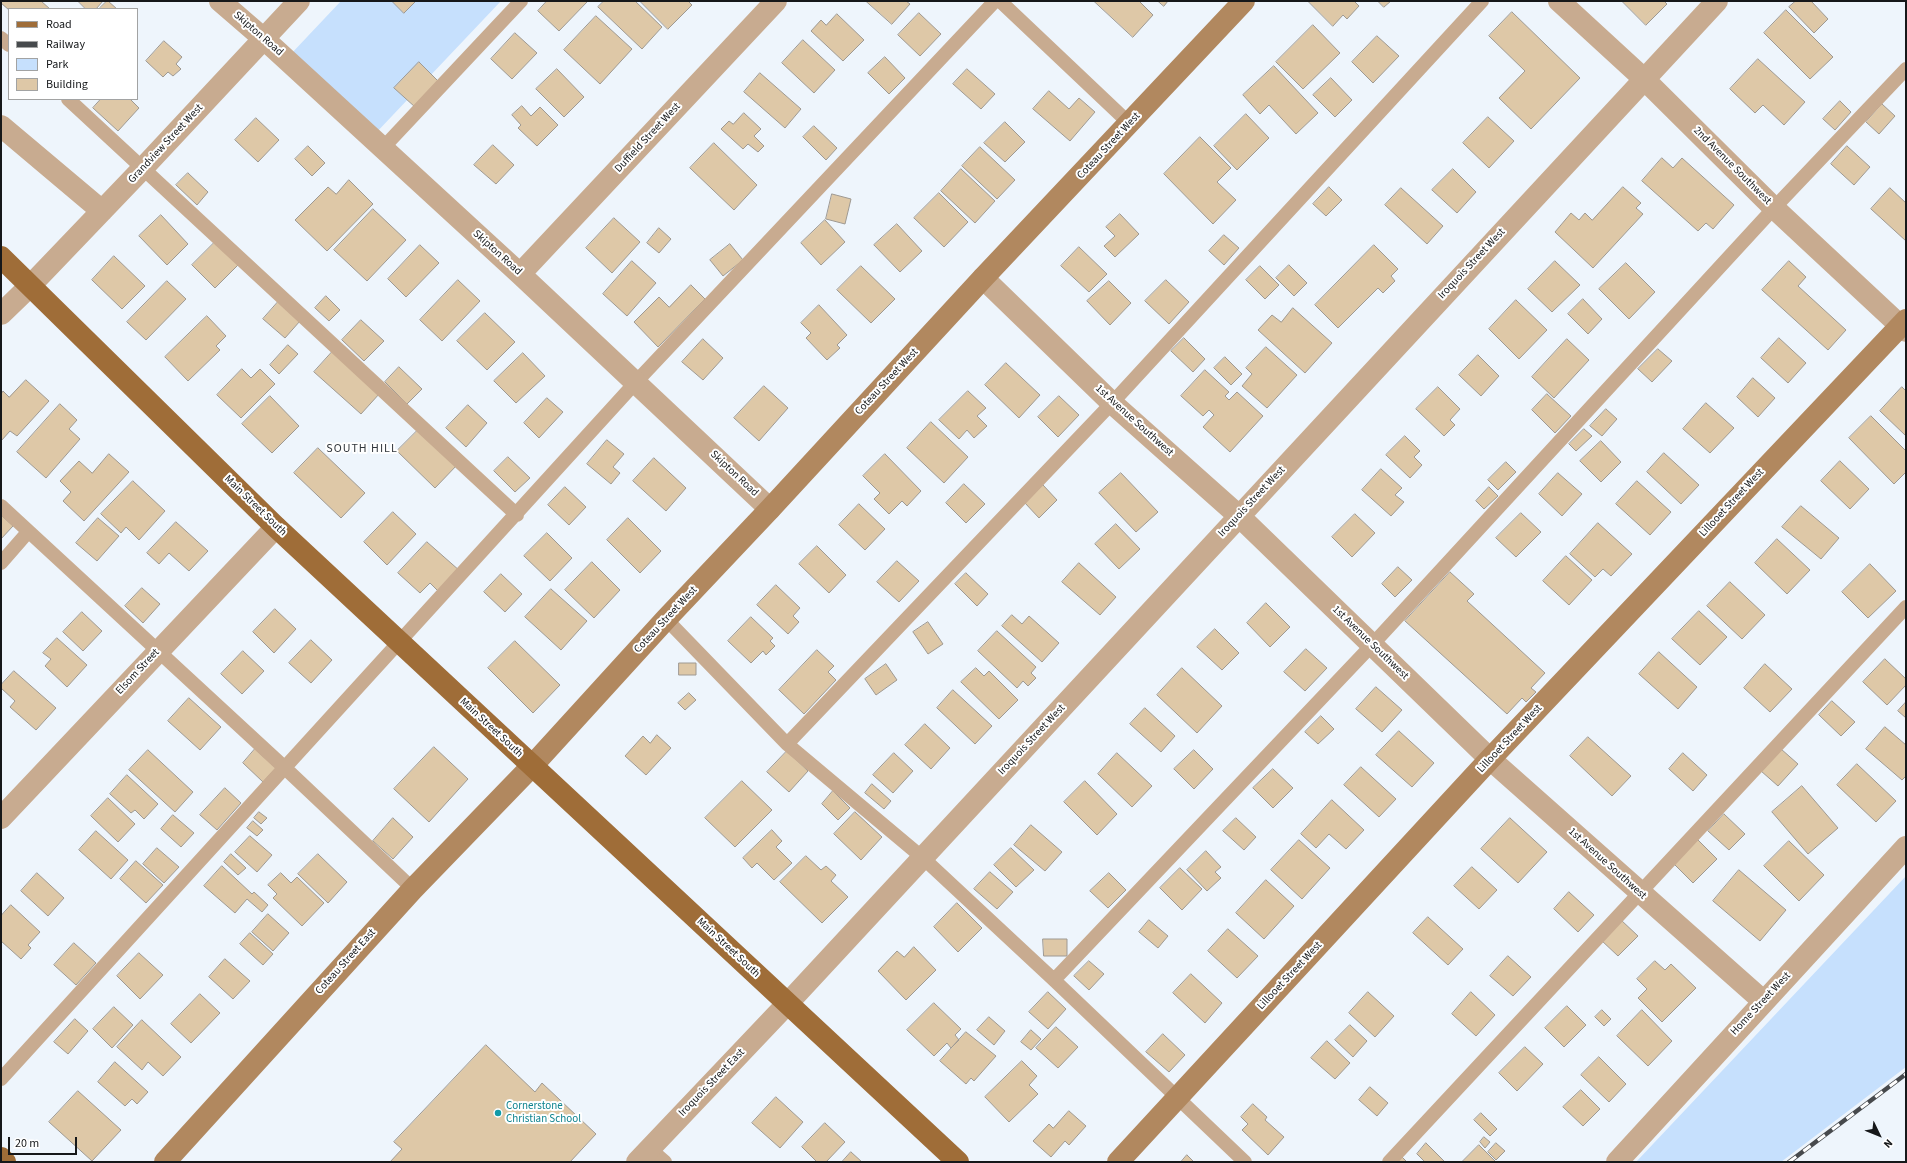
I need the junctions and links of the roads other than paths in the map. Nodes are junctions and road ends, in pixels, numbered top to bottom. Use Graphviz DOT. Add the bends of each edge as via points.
graph roads {
  1 [pos="220,1"];
  2 [pos="298,1"];
  3 [pos="521,1"];
  4 [pos="776,1"];
  5 [pos="995,1"];
  6 [pos="1000,1"];
  7 [pos="1244,1"];
  8 [pos="1482,1"];
  9 [pos="1559,1"];
  10 [pos="1717,1"];
  11 [pos="264,39"];
  12 [pos="1906,69"];
  13 [pos="1644,79"];
  14 [pos="69,100"];
  15 [pos="1130,124"];
  16 [pos="1,126"];
  17 [pos="382,149"];
  18 [pos="143,168"];
  19 [pos="1774,208"];
  20 [pos="102,211"];
  21 [pos="1,257"];
  22 [pos="520,274"];
  23 [pos="983,278"];
  24 [pos="31,285"];
  25 [pos="1,314"];
  26 [pos="1904,326"];
  27 [pos="636,382"];
  28 [pos="1112,403"];
  29 [pos="1,506"];
  30 [pos="770,509"];
  31 [pos="517,514"];
  32 [pos="1239,516"];
  33 [pos="276,527"];
  34 [pos="28,532"];
  35 [pos="1,563"];
  36 [pos="1906,607"];
  37 [pos="666,619"];
  38 [pos="400,643"];
  39 [pos="1372,645"];
  40 [pos="159,650"];
  41 [pos="787,744"];
  42 [pos="1490,759"];
  43 [pos="532,766"];
  44 [pos="285,768"];
  45 [pos="1,818"];
  46 [pos="1906,847"];
  47 [pos="923,858"];
  48 [pos="413,889"];
  49 [pos="1640,893"];
  50 [pos="1054,980"];
  51 [pos="1763,1001"];
  52 [pos="788,1003"];
  53 [pos="1,1079"];
  54 [pos="1178,1097"];
  55 [pos="650,1157"];
  56 [pos="1,1158"];
  57 [pos="5,1162"];
  58 [pos="165,1162"];
  59 [pos="958,1162"];
  60 [pos="1118,1162"];
  61 [pos="1245,1162"];
  62 [pos="1389,1162"];
  63 [pos="1617,1162"];
  1 -- 11 [label="street, Skipton Road"];
  2 -- 11 [label="street, Grandview Street West"];
  3 -- 17 [label="lane"];
  4 -- 22 [label="street, Duffield Street West"];
  5 -- 27 [label="lane"];
  6 -- 15 [label="lane"];
  7 -- 15 [label="street, Coteau Street West"];
  8 -- 28 [label="lane"];
  9 -- 13 [label="street, 2nd Avenue Southwest"];
  10 -- 13 [label="street, Iroquois Street West"];
  11 -- 17 [label="street, Skipton Road"];
  11 -- 18 [label="street, Grandview Street West"];
  12 -- 19 [label="lane"];
  13 -- 19 [label="street, 2nd Avenue Southwest"];
  13 -- 32 [label="street, Iroquois Street West"];
  14 -- 18 [label="lane"];
  15 -- 23 [label="street, Coteau Street West"];
  16 -- 20 [label="street"];
  17 -- 22 [label="street, Skipton Road"];
  18 -- 20 [label="street, Grandview Street West"];
  18 -- 31 [label="lane"];
  19 -- 26 [label="street, 2nd Avenue Southwest"];
  19 -- 39 [label="lane"];
  20 -- 24 [label="street, Grandview Street West"];
  21 -- 24 [label="main road, Main Street South"];
  22 -- 27 [label="street, Skipton Road"];
  23 -- 28 [label="street, 1st Avenue Southwest"];
  23 -- 30 [label="street, Coteau Street West"];
  24 -- 25 [label="street, Grandview Street West"];
  24 -- 33 [label="main road, Main Street South"];
  26 -- 42 [label="street, Lillooet Street West"];
  27 -- 30 [label="street, Skipton Road"];
  27 -- 31 [label="lane"];
  28 -- 32 [label="street, 1st Avenue Southwest"];
  28 -- 41 [label="lane"];
  29 -- 34 [label="lane"];
  30 -- 37 [label="street, Coteau Street West"];
  31 -- 38 [label="lane"];
  32 -- 39 [label="street, 1st Avenue Southwest"];
  32 -- 47 [label="street, Iroquois Street West"];
  33 -- 38 [label="main road, Main Street South"];
  33 -- 40 [label="street, Elsom Street"];
  34 -- 35 [label="lane"];
  34 -- 40 [label="lane"];
  36 -- 49 [label="lane"];
  37 -- 41 [label="lane"];
  37 -- 43 [label="street, Coteau Street West"];
  38 -- 43 [label="main road, Main Street South"];
  38 -- 44 [label="lane"];
  39 -- 42 [label="street, 1st Avenue Southwest"];
  39 -- 50 [label="lane"];
  40 -- 44 [label="lane"];
  40 -- 45 [label="street, Elsom Street"];
  41 -- 47 [label="lane"];
  42 -- 49 [label="street, 1st Avenue Southwest"];
  42 -- 54 [label="street, Lillooet Street West"];
  43 -- 48 [label="street, Coteau Street East"];
  43 -- 52 [label="main road, Main Street South"];
  44 -- 48 [label="lane"];
  44 -- 53 [label="lane"];
  46 -- 51 [label="street, Home Street West"];
  47 -- 50 [label="lane"];
  47 -- 52 [label="street, Iroquois Street West"];
  48 -- 58 [label="street, Coteau Street East"];
  49 -- 51 [label="street, 1st Avenue Southwest"];
  49 -- 62 [label="lane"];
  50 -- 54 [label="lane"];
  51 -- 63 [label="street, Home Street West"];
  52 -- 55 [label="street, Iroquois Street East"];
  52 -- 59 [label="main road, Main Street South"];
  54 -- 60 [label="street, Lillooet Street West"];
  54 -- 61 [label="lane"];
  56 -- 57 [label="main road"];
}
